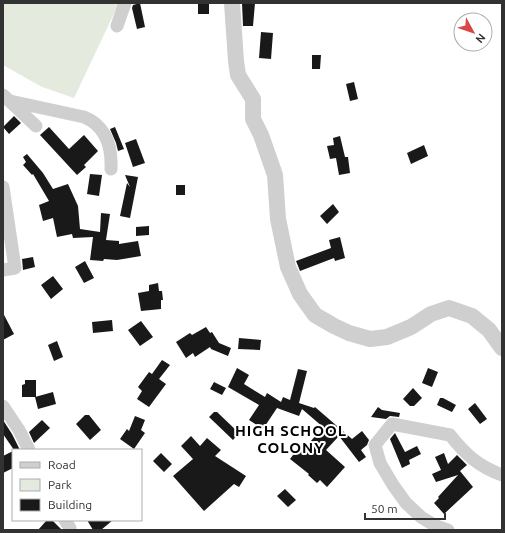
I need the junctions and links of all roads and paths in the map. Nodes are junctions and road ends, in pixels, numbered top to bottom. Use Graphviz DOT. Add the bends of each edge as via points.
graph roads {
  1 [pos="125,3"];
  2 [pos="232,3"];
  3 [pos="117,26"];
  4 [pos="6,98"];
  5 [pos="36,126"];
  6 [pos="111,169"];
  7 [pos="3,187"];
  8 [pos="3,270"];
  9 [pos="502,348"];
  10 [pos="3,406"];
  11 [pos="28,449"];
  12 [pos="502,475"];
  13 [pos="448,530"];
  1 -- 3 [label="street"];
  2 -- 9 [label="street" via="238,75 253,99 253,119 275,175 278,219 288,267 300,294 315,315 350,333 370,338 387,337 431,314 449,308 472,316 489,330"];
  4 -- 5 [label="street"];
  4 -- 6 [label="street" via="92,120 106,137"];
  7 -- 8 [label="street" via="15,268"];
  10 -- 11 [label="street"];
  12 -- 13 [label="street" via="471,458 450,435 392,424 375,445 380,463 406,503 421,517"];
}
